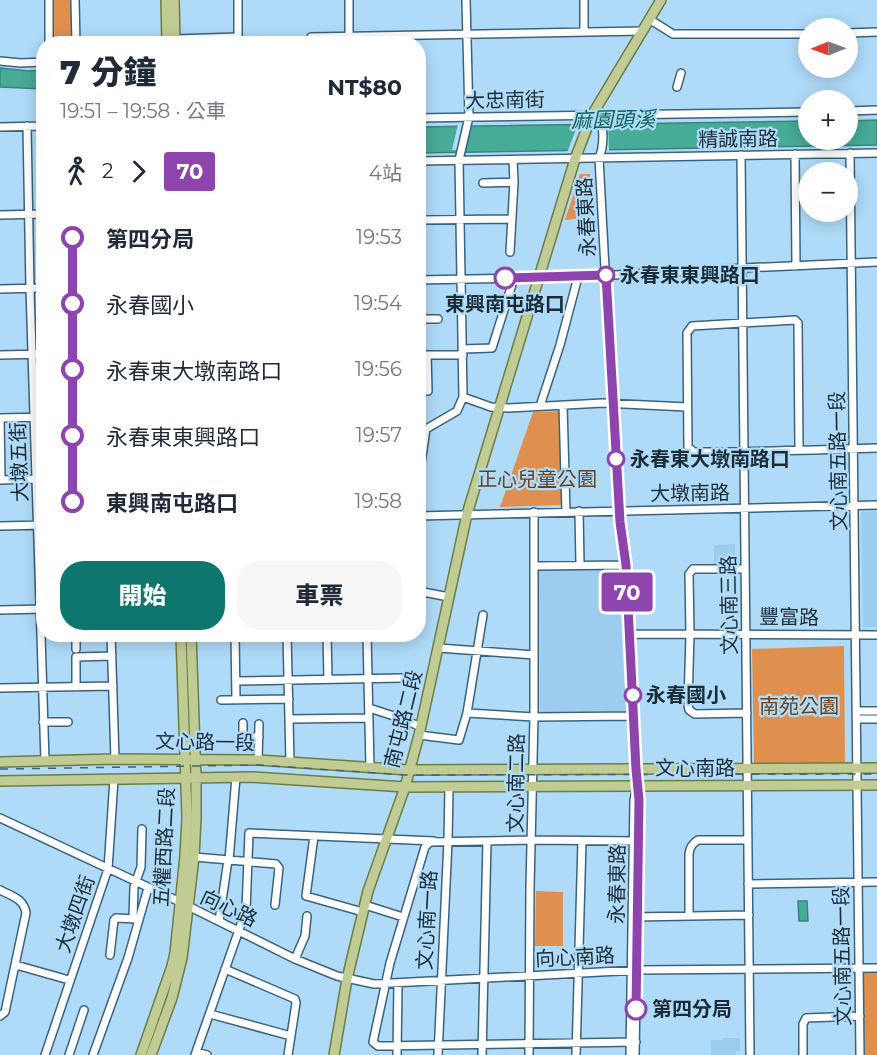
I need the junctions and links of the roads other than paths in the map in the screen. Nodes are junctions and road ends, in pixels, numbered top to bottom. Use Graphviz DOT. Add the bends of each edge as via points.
graph roads {
  1 [pos="49,0"];
  2 [pos="75,0"];
  3 [pos="166,0"];
  4 [pos="174,0"];
  5 [pos="238,0"];
  6 [pos="349,0"];
  7 [pos="466,0"];
  8 [pos="584,0"];
  9 [pos="661,0"];
  10 [pos="649,19"];
  11 [pos="643,31"];
  12 [pos="585,32"];
  13 [pos="877,32"];
  14 [pos="858,33"];
  15 [pos="467,34"];
  16 [pos="798,34"];
  17 [pos="49,36"];
  18 [pos="76,36"];
  19 [pos="172,36"];
  20 [pos="173,36"];
  21 [pos="238,36"];
  22 [pos="349,36"];
  23 [pos="0,61"];
  24 [pos="36,62"];
  25 [pos="681,73"];
  26 [pos="677,87"];
  27 [pos="877,110"];
  28 [pos="858,111"];
  29 [pos="798,112"];
  30 [pos="596,117"];
  31 [pos="426,118"];
  32 [pos="468,120"];
  33 [pos="27,126"];
  34 [pos="36,126"];
  35 [pos="0,127"];
  36 [pos="850,153"];
  37 [pos="877,153"];
  38 [pos="576,154"];
  39 [pos="795,154"];
  40 [pos="741,155"];
  41 [pos="460,157"];
  42 [pos="599,158"];
  43 [pos="426,160"];
  44 [pos="513,160"];
  45 [pos="514,182"];
  46 [pos="483,183"];
  47 [pos="29,214"];
  48 [pos="36,214"];
  49 [pos="0,215"];
  50 [pos="460,219"];
  51 [pos="512,219"];
  52 [pos="426,220"];
  53 [pos="510,252"];
  54 [pos="877,262"];
  55 [pos="852,264"];
  56 [pos="796,266"];
  57 [pos="743,267"];
  58 [pos="606,275"];
  59 [pos="539,277"];
  60 [pos="578,277"];
  61 [pos="514,278"];
  62 [pos="461,279"];
  63 [pos="426,280"];
  64 [pos="30,288"];
  65 [pos="36,288"];
  66 [pos="0,289"];
  67 [pos="426,319"];
  68 [pos="438,319"];
  69 [pos="743,322"];
  70 [pos="463,352"];
  71 [pos="0,355"];
  72 [pos="32,355"];
  73 [pos="36,355"];
  74 [pos="427,355"];
  75 [pos="428,391"];
  76 [pos="463,397"];
  77 [pos="612,404"];
  78 [pos="563,405"];
  79 [pos="540,406"];
  80 [pos="687,407"];
  81 [pos="500,408"];
  82 [pos="0,418"];
  83 [pos="34,418"];
  84 [pos="426,427"];
  85 [pos="877,448"];
  86 [pos="854,449"];
  87 [pos="799,450"];
  88 [pos="744,452"];
  89 [pos="36,479"];
  90 [pos="1,480"];
  91 [pos="877,505"];
  92 [pos="855,506"];
  93 [pos="744,508"];
  94 [pos="579,511"];
  95 [pos="619,511"];
  96 [pos="534,512"];
  97 [pos="566,512"];
  98 [pos="467,514"];
  99 [pos="426,516"];
  100 [pos="36,525"];
  101 [pos="0,526"];
  102 [pos="580,565"];
  103 [pos="626,565"];
  104 [pos="534,566"];
  105 [pos="745,569"];
  106 [pos="426,593"];
  107 [pos="449,597"];
  108 [pos="36,609"];
  109 [pos="0,610"];
  110 [pos="483,615"];
  111 [pos="629,634"];
  112 [pos="690,634"];
  113 [pos="746,634"];
  114 [pos="856,634"];
  115 [pos="877,635"];
  116 [pos="42,642"];
  117 [pos="76,642"];
  118 [pos="111,642"];
  119 [pos="182,642"];
  120 [pos="191,642"];
  121 [pos="235,642"];
  122 [pos="287,642"];
  123 [pos="327,642"];
  124 [pos="367,642"];
  125 [pos="439,648"];
  126 [pos="76,649"];
  127 [pos="478,651"];
  128 [pos="534,655"];
  129 [pos="112,656"];
  130 [pos="402,678"];
  131 [pos="368,679"];
  132 [pos="328,680"];
  133 [pos="236,681"];
  134 [pos="288,681"];
  135 [pos="113,686"];
  136 [pos="42,687"];
  137 [pos="76,687"];
  138 [pos="0,688"];
  139 [pos="289,699"];
  140 [pos="221,700"];
  141 [pos="236,700"];
  142 [pos="369,708"];
  143 [pos="877,711"];
  144 [pos="467,713"];
  145 [pos="747,713"];
  146 [pos="857,715"];
  147 [pos="534,717"];
  148 [pos="634,717"];
  149 [pos="369,718"];
  150 [pos="290,719"];
  151 [pos="877,719"];
  152 [pos="44,722"];
  153 [pos="68,722"];
  154 [pos="243,723"];
  155 [pos="259,724"];
  156 [pos="420,731"];
  157 [pos="259,737"];
  158 [pos="115,759"];
  159 [pos="190,760"];
  160 [pos="258,760"];
  161 [pos="45,761"];
  162 [pos="0,762"];
  163 [pos="290,762"];
  164 [pos="370,767"];
  165 [pos="747,768"];
  166 [pos="858,768"];
  167 [pos="877,768"];
  168 [pos="533,769"];
  169 [pos="636,769"];
  170 [pos="410,770"];
  171 [pos="236,777"];
  172 [pos="191,778"];
  173 [pos="114,779"];
  174 [pos="0,781"];
  175 [pos="748,785"];
  176 [pos="857,785"];
  177 [pos="877,785"];
  178 [pos="638,786"];
  179 [pos="405,787"];
  180 [pos="449,787"];
  181 [pos="533,787"];
  182 [pos="0,818"];
  183 [pos="142,829"];
  184 [pos="314,836"];
  185 [pos="386,839"];
  186 [pos="531,840"];
  187 [pos="748,840"];
  188 [pos="448,841"];
  189 [pos="488,841"];
  190 [pos="582,841"];
  191 [pos="636,841"];
  192 [pos="194,857"];
  193 [pos="228,860"];
  194 [pos="248,862"];
  195 [pos="108,869"];
  196 [pos="136,882"];
  197 [pos="858,882"];
  198 [pos="877,882"];
  199 [pos="748,884"];
  200 [pos="148,888"];
  201 [pos="0,890"];
  202 [pos="183,904"];
  203 [pos="275,905"];
  204 [pos="364,909"];
  205 [pos="748,915"];
  206 [pos="307,916"];
  207 [pos="403,916"];
  208 [pos="635,916"];
  209 [pos="689,916"];
  210 [pos="136,919"];
  211 [pos="219,921"];
  212 [pos="238,930"];
  213 [pos="110,955"];
  214 [pos="295,959"];
  215 [pos="16,965"];
  216 [pos="859,968"];
  217 [pos="877,968"];
  218 [pos="225,969"];
  219 [pos="749,969"];
  220 [pos="634,970"];
  221 [pos="579,973"];
  222 [pos="530,976"];
  223 [pos="484,978"];
  224 [pos="347,979"];
  225 [pos="69,980"];
  226 [pos="441,980"];
  227 [pos="386,983"];
  228 [pos="398,983"];
  229 [pos="84,1010"];
  230 [pos="210,1014"];
  231 [pos="0,1016"];
  232 [pos="860,1016"];
  233 [pos="291,1036"];
  234 [pos="633,1042"];
  235 [pos="577,1043"];
  236 [pos="529,1044"];
  237 [pos="439,1045"];
  238 [pos="482,1045"];
  239 [pos="398,1046"];
  240 [pos="196,1053"];
  241 [pos="45,1055"];
  242 [pos="69,1055"];
  243 [pos="93,1055"];
  244 [pos="141,1055"];
  245 [pos="151,1055"];
  246 [pos="207,1055"];
  247 [pos="288,1055"];
  248 [pos="334,1055"];
  249 [pos="397,1055"];
  250 [pos="438,1055"];
  251 [pos="482,1055"];
  252 [pos="529,1055"];
  253 [pos="576,1055"];
  254 [pos="630,1055"];
  255 [pos="635,1055"];
  256 [pos="750,1055"];
  257 [pos="803,1055"];
  258 [pos="860,1055"];
  1 -- 17 [label="street"];
  2 -- 18 [label="street"];
  3 -- 19 [label="main road"];
  4 -- 20 [label="main road"];
  5 -- 21 [label="street"];
  6 -- 22 [label="street"];
  7 -- 15 [label="street"];
  8 -- 12 [label="street"];
  9 -- 10 [label="main road, 南屯路二段"];
  10 -- 11 [label="main road, 南屯路二段"];
  10 -- 16 [label="street" via="673,34"];
  11 -- 12 [label="street"];
  11 -- 30 [label="main road, 南屯路二段"];
  12 -- 15 [label="street"];
  13 -- 14 [label="street"];
  15 -- 22 [label="street"];
  15 -- 32 [label="street"];
  23 -- 24 [label="street"];
  25 -- 26 [label="street"];
  27 -- 28 [label="street"];
  29 -- 30 [label="street, 大忠南街"];
  30 -- 32 [label="street, 大忠南街"];
  30 -- 38 [label="main road, 南屯路二段"];
  30 -- 42 [label="street, 永春東路" via="603,150"];
  31 -- 32 [label="street, 大忠南街"];
  32 -- 41 [label="street"];
  33 -- 34 [label="street"];
  33 -- 35 [label="street"];
  33 -- 47 [label="street, 大墩五街"];
  36 -- 37 [label="street, 精誠南路"];
  36 -- 39 [label="street, 精誠南路"];
  36 -- 55 [label="street, 文心南五路一段"];
  38 -- 42 [label="street, 精誠南路"];
  38 -- 44 [label="street, 精誠南路"];
  38 -- 59 [label="main road, 南屯路二段"];
  39 -- 40 [label="street, 精誠南路"];
  39 -- 56 [label="street"];
  40 -- 42 [label="street, 精誠南路"];
  40 -- 57 [label="street, 文心南三路"];
  41 -- 43 [label="street, 精誠南路"];
  41 -- 44 [label="street, 精誠南路"];
  41 -- 50 [label="street"];
  42 -- 58 [label="street, 永春東路"];
  44 -- 45 [label="street"];
  45 -- 46 [label="street"];
  45 -- 51 [label="street"];
  47 -- 48 [label="street"];
  47 -- 49 [label="street"];
  47 -- 64 [label="street, 大墩五街"];
  50 -- 51 [label="street"];
  50 -- 52 [label="street"];
  50 -- 62 [label="street"];
  51 -- 53 [label="street"];
  54 -- 55 [label="street"];
  55 -- 56 [label="street"];
  55 -- 86 [label="street, 文心南五路一段"];
  56 -- 57 [label="street"];
  57 -- 58 [label="street"];
  57 -- 69 [label="street, 文心南三路"];
  58 -- 60 [label="street"];
  58 -- 77 [label="street, 永春東路"];
  59 -- 60 [label="street"];
  59 -- 61 [label="street"];
  59 -- 81 [label="main road, 南屯路二段"];
  60 -- 79 [label="street"];
  61 -- 62 [label="street"];
  61 -- 70 [label="street" via="492,348"];
  62 -- 63 [label="street"];
  62 -- 70 [label="street"];
  64 -- 65 [label="street"];
  64 -- 66 [label="street"];
  64 -- 72 [label="street, 大墩五街"];
  67 -- 68 [label="street"];
  69 -- 80 [label="street" via="689,328"];
  69 -- 87 [label="street" via="798,323"];
  69 -- 88 [label="street, 文心南三路"];
  70 -- 74 [label="street"];
  70 -- 76 [label="street"];
  71 -- 72 [label="street"];
  72 -- 73 [label="street"];
  72 -- 83 [label="street, 大墩五街"];
  74 -- 75 [label="street"];
  76 -- 81 [label="street"];
  76 -- 84 [label="street" via="457,411"];
  77 -- 78 [label="street"];
  77 -- 80 [label="street"];
  77 -- 95 [label="street, 永春東路"];
  78 -- 79 [label="street"];
  78 -- 97 [label="street"];
  79 -- 81 [label="street"];
  80 -- 88 [label="street" via="690,450"];
  81 -- 98 [label="main road, 南屯路二段"];
  82 -- 83 [label="street"];
  82 -- 90 [label="street"];
  83 -- 89 [label="street, 大墩五街"];
  85 -- 86 [label="street"];
  86 -- 87 [label="street"];
  86 -- 92 [label="street, 文心南五路一段"];
  87 -- 88 [label="street"];
  88 -- 93 [label="street, 文心南三路"];
  89 -- 90 [label="street"];
  91 -- 92 [label="street, 大墩南路"];
  92 -- 93 [label="street, 大墩南路"];
  92 -- 114 [label="street, 文心南五路一段"];
  93 -- 95 [label="street, 大墩南路"];
  93 -- 105 [label="street, 文心南三路"];
  94 -- 95 [label="street, 大墩南路"];
  94 -- 97 [label="street, 大墩南路"];
  94 -- 102 [label="street"];
  95 -- 103 [label="street, 永春東路"];
  96 -- 97 [label="street, 大墩南路"];
  96 -- 98 [label="street, 大墩南路"];
  96 -- 104 [label="street, 文心南二路"];
  98 -- 99 [label="street, 大墩南路"];
  98 -- 107 [label="main road, 南屯路二段"];
  100 -- 101 [label="street"];
  102 -- 103 [label="street"];
  102 -- 104 [label="street"];
  103 -- 111 [label="street, 永春東路"];
  104 -- 128 [label="street, 文心南二路"];
  105 -- 112 [label="street" via="693,569 689,574"];
  105 -- 113 [label="street, 文心南三路"];
  106 -- 107 [label="street"];
  107 -- 125 [label="main road, 南屯路二段"];
  108 -- 109 [label="street"];
  110 -- 127 [label="street"];
  111 -- 112 [label="street, 豐富路"];
  111 -- 148 [label="street, 永春東路"];
  112 -- 113 [label="street, 豐富路"];
  112 -- 145 [label="street" via="689,710 695,714"];
  113 -- 114 [label="street, 豐富路"];
  113 -- 145 [label="street, 文心南三路"];
  114 -- 115 [label="street, 豐富路"];
  114 -- 146 [label="street, 文心南五路一段"];
  116 -- 136 [label="street, 大墩五街"];
  117 -- 126 [label="street"];
  118 -- 129 [label="street"];
  119 -- 159 [label="main road, 五權西路二段"];
  120 -- 159 [label="main road, 五權西路二段"];
  121 -- 133 [label="street"];
  122 -- 134 [label="street"];
  123 -- 132 [label="street"];
  124 -- 131 [label="street"];
  125 -- 127 [label="street"];
  125 -- 156 [label="main road, 南屯路二段"];
  127 -- 128 [label="street"];
  127 -- 144 [label="street"];
  128 -- 147 [label="street, 文心南二路"];
  129 -- 135 [label="street"];
  129 -- 137 [label="street" via="76,657"];
  130 -- 131 [label="street"];
  131 -- 132 [label="street"];
  131 -- 142 [label="street"];
  132 -- 134 [label="street"];
  133 -- 134 [label="street"];
  133 -- 141 [label="street"];
  134 -- 139 [label="street"];
  135 -- 137 [label="street"];
  135 -- 158 [label="street"];
  136 -- 137 [label="street"];
  136 -- 138 [label="street"];
  136 -- 152 [label="street, 大墩五街"];
  139 -- 141 [label="street"];
  139 -- 150 [label="street"];
  140 -- 141 [label="street"];
  142 -- 149 [label="street"];
  142 -- 156 [label="street" via="400,717"];
  143 -- 146 [label="street"];
  144 -- 147 [label="street"];
  144 -- 156 [label="street" via="459,740"];
  145 -- 165 [label="street, 文心南三路"];
  146 -- 151 [label="street"];
  146 -- 166 [label="street, 文心南五路一段"];
  147 -- 148 [label="street"];
  147 -- 168 [label="street, 文心南二路"];
  148 -- 169 [label="street, 永春東路"];
  149 -- 150 [label="street"];
  149 -- 164 [label="street"];
  150 -- 163 [label="street"];
  152 -- 153 [label="street"];
  152 -- 161 [label="street, 大墩五街"];
  154 -- 157 [label="street" via="243,737"];
  155 -- 157 [label="street"];
  156 -- 170 [label="main road, 南屯路二段"];
  157 -- 160 [label="street"];
  158 -- 159 [label="main road, 文心路一段"];
  158 -- 161 [label="main road, 文心路一段"];
  159 -- 160 [label="main road, 文心路一段"];
  159 -- 172 [label="main road, 五權西路二段"];
  160 -- 163 [label="main road, 文心路一段"];
  161 -- 162 [label="main road, 文心路一段"];
  163 -- 164 [label="main road, 文心路一段"];
  164 -- 170 [label="main road, 文心路一段"];
  165 -- 166 [label="main road, 文心南路"];
  165 -- 169 [label="main road, 文心南路"];
  165 -- 175 [label="street, 文心南三路"];
  166 -- 167 [label="main road, 文心南路"];
  166 -- 176 [label="street, 文心南五路一段"];
  168 -- 169 [label="main road, 文心南路"];
  168 -- 170 [label="main road, 文心南路"];
  168 -- 181 [label="street, 文心南二路"];
  169 -- 178 [label="street, 永春東路"];
  170 -- 179 [label="main road, 南屯路二段"];
  171 -- 172 [label="main road, 文心路一段"];
  171 -- 179 [label="main road, 文心路一段"];
  171 -- 193 [label="street"];
  172 -- 173 [label="main road, 文心路一段"];
  172 -- 192 [label="main road, 五權西路二段" via="196,818"];
  172 -- 202 [label="main road, 五權西路二段"];
  173 -- 174 [label="main road, 文心路一段"];
  173 -- 195 [label="street, 大墩四街"];
  175 -- 176 [label="main road, 文心南路"];
  175 -- 178 [label="main road, 文心南路"];
  175 -- 187 [label="street, 文心南三路"];
  176 -- 177 [label="main road, 文心南路"];
  176 -- 197 [label="street, 文心南五路一段"];
  178 -- 181 [label="main road, 文心南路"];
  178 -- 191 [label="street, 永春東路" via="634,800"];
  179 -- 180 [label="main road, 文心南路"];
  179 -- 185 [label="main road, 南屯路二段"];
  180 -- 181 [label="main road, 文心南路"];
  180 -- 188 [label="street, 文心南一路"];
  181 -- 186 [label="street, 文心南二路"];
  182 -- 195 [label="street, 向心路"];
  183 -- 196 [label="street" via="141,867"];
  184 -- 185 [label="street"];
  184 -- 194 [label="street" via="249,833"];
  184 -- 204 [label="street" via="306,896"];
  185 -- 188 [label="street"];
  185 -- 204 [label="main road, 南屯路二段"];
  186 -- 189 [label="street"];
  186 -- 190 [label="street"];
  186 -- 222 [label="street, 文心南二路"];
  187 -- 199 [label="street, 文心南三路"];
  187 -- 209 [label="street" via="698,840 692,844"];
  188 -- 189 [label="street"];
  188 -- 207 [label="street" via="430,842 425,848"];
  188 -- 226 [label="street, 文心南一路"];
  189 -- 223 [label="street"];
  190 -- 191 [label="street"];
  190 -- 221 [label="street"];
  191 -- 208 [label="street, 永春東路"];
  192 -- 193 [label="street"];
  192 -- 202 [label="main road, 五權西路二段"];
  193 -- 194 [label="street"];
  193 -- 211 [label="street"];
  194 -- 203 [label="street" via="276,864 279,868"];
  194 -- 212 [label="street" via="246,910"];
  195 -- 196 [label="street, 向心路"];
  195 -- 225 [label="street, 大墩四街"];
  196 -- 200 [label="street, 向心路"];
  196 -- 210 [label="street"];
  197 -- 198 [label="street"];
  197 -- 199 [label="street"];
  197 -- 216 [label="street, 文心南五路一段"];
  199 -- 205 [label="street, 文心南三路"];
  200 -- 202 [label="street, 向心路"];
  200 -- 210 [label="street"];
  201 -- 215 [label="street" via="25,905"];
  202 -- 211 [label="street, 向心路"];
  202 -- 244 [label="main road, 五權西路二段" via="172,966"];
  202 -- 245 [label="main road, 五權西路二段" via="182,958"];
  204 -- 207 [label="street"];
  204 -- 224 [label="main road, 南屯路二段"];
  205 -- 209 [label="street"];
  205 -- 219 [label="street, 文心南三路"];
  206 -- 214 [label="street" via="305,936"];
  207 -- 227 [label="street"];
  208 -- 209 [label="street"];
  208 -- 220 [label="street, 永春東路"];
  210 -- 213 [label="street" via="114,920"];
  210 -- 243 [label="street" via="128,958"];
  211 -- 212 [label="street, 向心路"];
  212 -- 214 [label="street, 向心路"];
  212 -- 218 [label="street"];
  214 -- 224 [label="street, 向心路"];
  215 -- 225 [label="street"];
  215 -- 231 [label="street" via="5,1012"];
  216 -- 217 [label="street, 向心南路"];
  216 -- 219 [label="street, 向心南路"];
  216 -- 232 [label="street, 文心南五路一段"];
  218 -- 230 [label="street"];
  218 -- 233 [label="street" via="295,999"];
  219 -- 220 [label="street, 向心南路"];
  219 -- 256 [label="street, 文心南三路"];
  220 -- 221 [label="street, 向心南路"];
  220 -- 234 [label="street, 永春東路"];
  221 -- 222 [label="street, 向心南路"];
  221 -- 235 [label="street"];
  222 -- 223 [label="street, 向心南路"];
  222 -- 236 [label="street, 文心南二路"];
  223 -- 226 [label="street, 向心南路"];
  223 -- 238 [label="street"];
  224 -- 227 [label="street, 向心南路"];
  224 -- 248 [label="main road, 南屯路二段"];
  225 -- 241 [label="street, 大墩四街"];
  226 -- 228 [label="street, 向心南路"];
  226 -- 237 [label="street, 文心南一路"];
  227 -- 228 [label="street, 向心南路"];
  227 -- 239 [label="street" via="373,1042 378,1046"];
  228 -- 239 [label="street"];
  229 -- 242 [label="street"];
  230 -- 233 [label="street"];
  230 -- 240 [label="street"];
  232 -- 257 [label="street" via="806,1018"];
  232 -- 258 [label="street, 文心南五路一段"];
  233 -- 247 [label="street"];
  234 -- 235 [label="street"];
  234 -- 254 [label="street, 永春東路"];
  234 -- 255 [label="street, 永春東路"];
  235 -- 236 [label="street"];
  235 -- 253 [label="street"];
  236 -- 238 [label="street"];
  236 -- 252 [label="street, 文心南二路"];
  237 -- 238 [label="street"];
  237 -- 239 [label="street"];
  237 -- 250 [label="street, 文心南一路"];
  238 -- 251 [label="street"];
  239 -- 249 [label="street"];
  240 -- 246 [label="street"];
}
